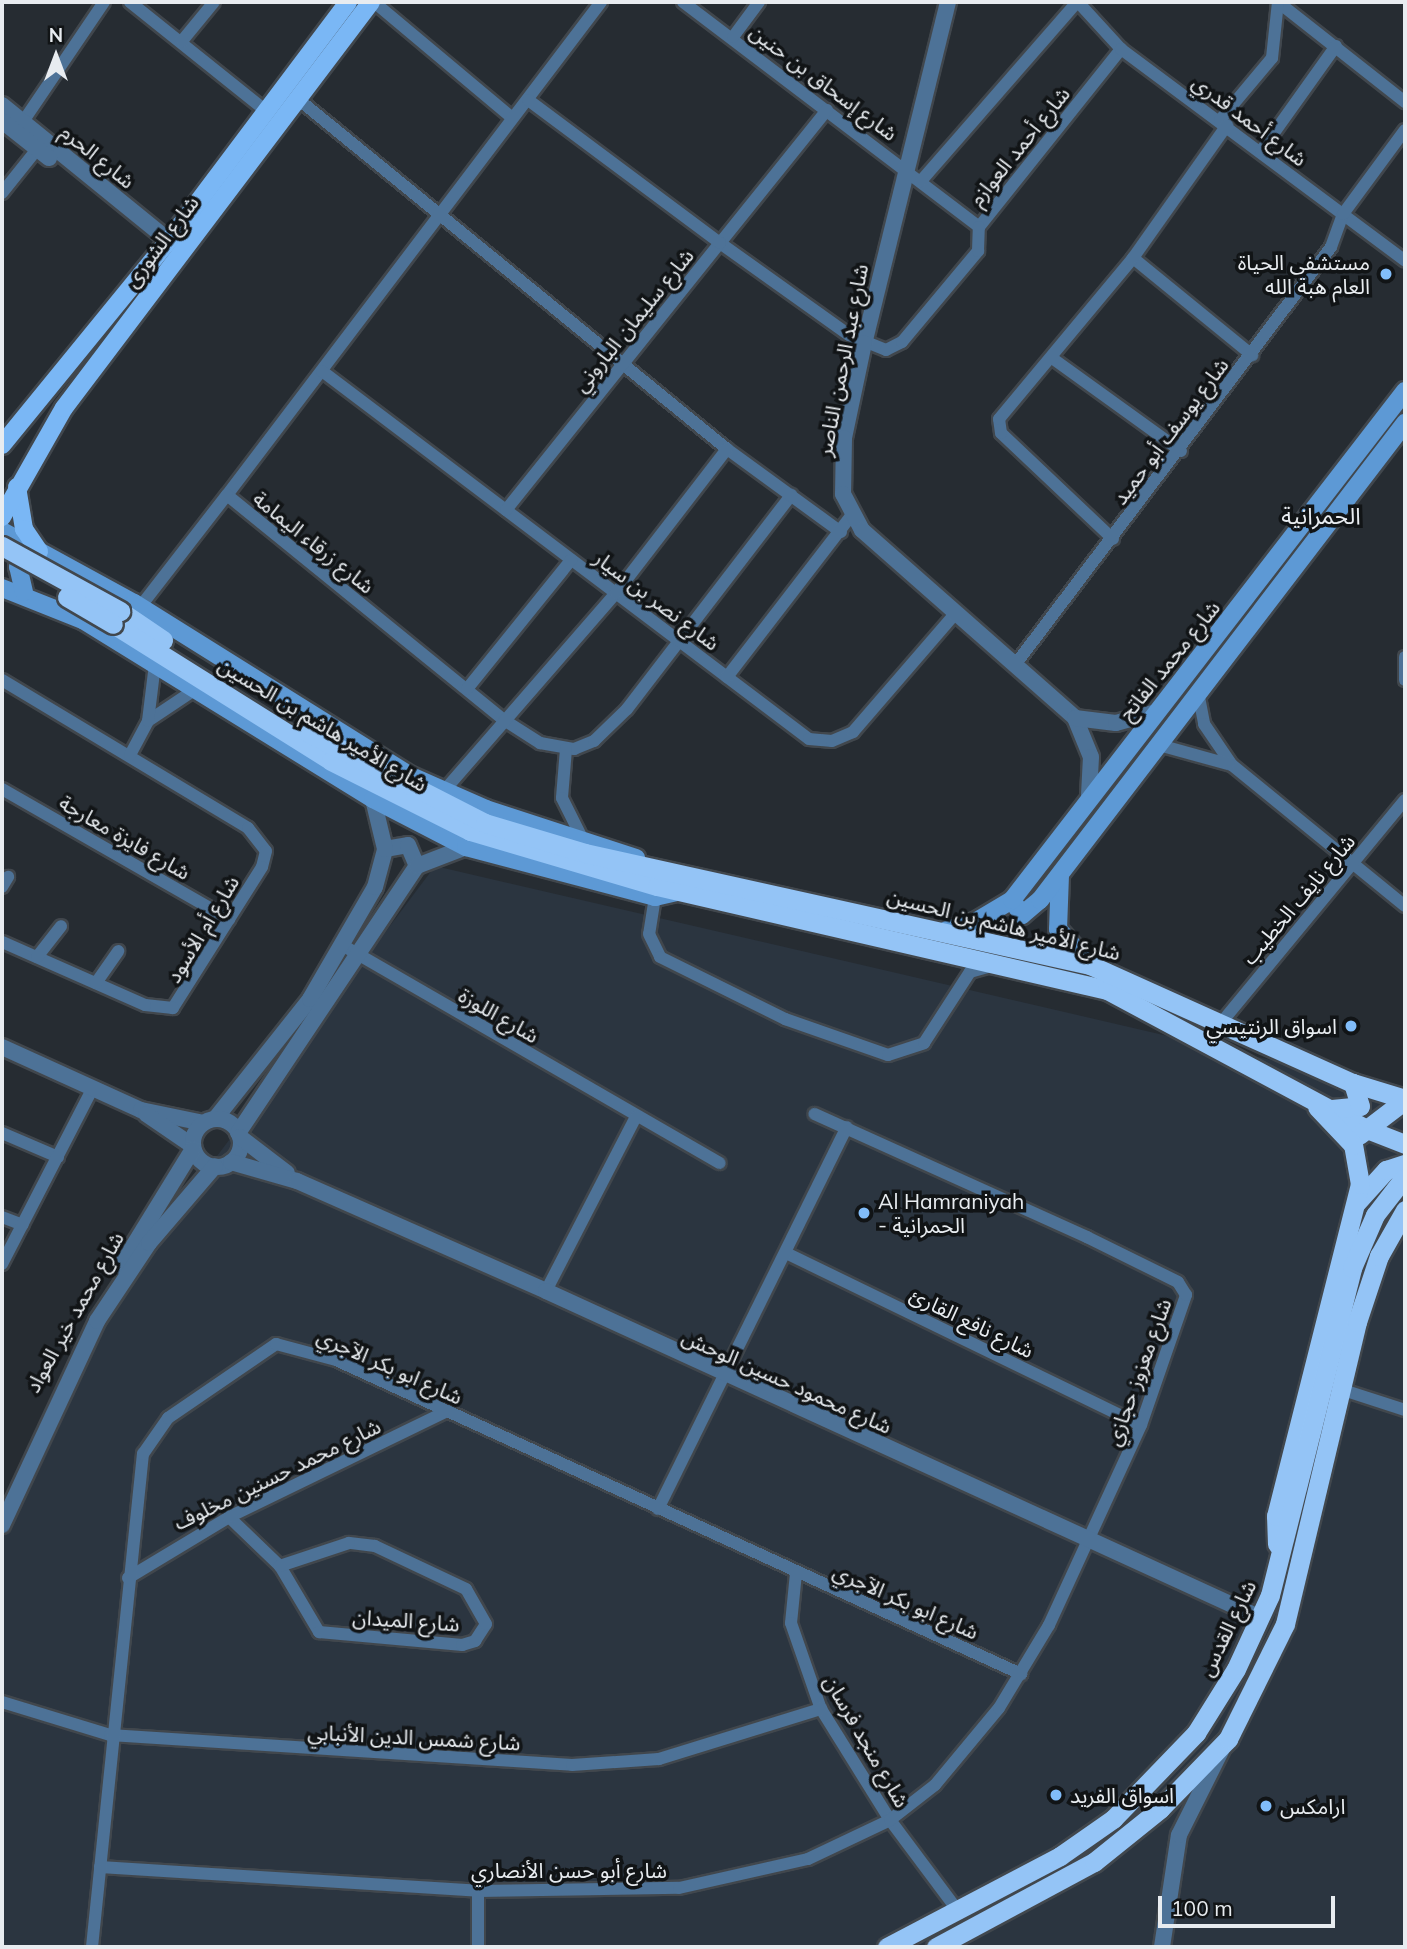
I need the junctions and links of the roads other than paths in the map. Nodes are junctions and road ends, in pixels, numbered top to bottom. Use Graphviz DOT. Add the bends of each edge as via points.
graph roads {
  1 [pos="104,2"];
  2 [pos="130,2"];
  3 [pos="214,2"];
  4 [pos="348,2"];
  5 [pos="373,2"];
  6 [pos="601,2"];
  7 [pos="684,2"];
  8 [pos="759,2"];
  9 [pos="948,2"];
  10 [pos="1078,2"];
  11 [pos="1278,2"];
  12 [pos="733,37"];
  13 [pos="182,41"];
  14 [pos="1336,46"];
  15 [pos="1121,49"];
  16 [pos="298,99"];
  17 [pos="528,100"];
  18 [pos="1405,102"];
  19 [pos="2,106"];
  20 [pos="827,110"];
  21 [pos="266,111"];
  22 [pos="512,118"];
  23 [pos="2,121"];
  24 [pos="1224,123"];
  25 [pos="20,127"];
  26 [pos="1405,130"];
  27 [pos="41,144"];
  28 [pos="1261,151"];
  29 [pos="906,170"];
  30 [pos="921,181"];
  31 [pos="2,193"];
  32 [pos="1343,214"];
  33 [pos="438,215"];
  34 [pos="979,227"];
  35 [pos="720,243"];
  36 [pos="165,244"];
  37 [pos="1133,258"];
  38 [pos="1405,261"];
  39 [pos="864,343"];
  40 [pos="1252,355"];
  41 [pos="1052,358"];
  42 [pos="624,361"];
  43 [pos="322,371"];
  44 [pos="1405,391"];
  45 [pos="1405,423"];
  46 [pos="2,445"];
  47 [pos="727,449"];
  48 [pos="1181,451"];
  49 [pos="9,481"];
  50 [pos="227,495"];
  51 [pos="791,495"];
  52 [pos="506,510"];
  53 [pos="851,516"];
  54 [pos="2,517"];
  55 [pos="2,531"];
  56 [pos="841,532"];
  57 [pos="1113,539"];
  58 [pos="2,546"];
  59 [pos="40,551"];
  60 [pos="2,560"];
  61 [pos="571,560"];
  62 [pos="59,562"];
  63 [pos="2,587"];
  64 [pos="24,592"];
  65 [pos="616,593"];
  66 [pos="140,607"];
  67 [pos="954,615"];
  68 [pos="116,618"];
  69 [pos="677,638"];
  70 [pos="1405,657"];
  71 [pos="155,664"];
  72 [pos="1015,665"];
  73 [pos="727,677"];
  74 [pos="2,680"];
  75 [pos="1405,680"];
  76 [pos="196,689"];
  77 [pos="467,689"];
  78 [pos="1198,692"];
  79 [pos="1156,712"];
  80 [pos="1074,718"];
  81 [pos="504,720"];
  82 [pos="148,721"];
  83 [pos="1159,745"];
  84 [pos="566,749"];
  85 [pos="130,755"];
  86 [pos="1232,765"];
  87 [pos="2,789"];
  88 [pos="443,792"];
  89 [pos="1089,796"];
  90 [pos="373,799"];
  91 [pos="1405,800"];
  92 [pos="582,838"];
  93 [pos="466,847"];
  94 [pos="385,849"];
  95 [pos="1352,865"];
  96 [pos="417,866"];
  97 [pos="654,867"];
  98 [pos="1060,875"];
  99 [pos="682,891"];
  100 [pos="655,897"];
  101 [pos="1012,900"];
  102 [pos="1405,906"];
  103 [pos="229,919"];
  104 [pos="61,926"];
  105 [pos="947,930"];
  106 [pos="2,942"];
  107 [pos="349,950"];
  108 [pos="118,951"];
  109 [pos="37,957"];
  110 [pos="959,957"];
  111 [pos="1090,965"];
  112 [pos="999,966"];
  113 [pos="965,979"];
  114 [pos="96,983"];
  115 [pos="1220,1023"];
  116 [pos="2,1047"];
  117 [pos="1353,1083"];
  118 [pos="92,1090"];
  119 [pos="1309,1098"];
  120 [pos="1405,1100"];
  121 [pos="1332,1109"];
  122 [pos="141,1111"];
  123 [pos="815,1114"];
  124 [pos="636,1117"];
  125 [pos="209,1121"];
  126 [pos="848,1127"];
  127 [pos="1364,1128"];
  128 [pos="2,1133"];
  129 [pos="239,1135"];
  130 [pos="1405,1144"];
  131 [pos="1353,1145"];
  132 [pos="193,1147"];
  133 [pos="58,1157"];
  134 [pos="231,1161"];
  135 [pos="720,1163"];
  136 [pos="215,1166"];
  137 [pos="1404,1171"];
  138 [pos="297,1181"];
  139 [pos="1355,1203"];
  140 [pos="1404,1209"];
  141 [pos="2,1217"];
  142 [pos="23,1226"];
  143 [pos="786,1253"];
  144 [pos="2,1264"];
  145 [pos="546,1291"];
  146 [pos="721,1374"];
  147 [pos="1340,1389"];
  148 [pos="1405,1410"];
  149 [pos="447,1411"];
  150 [pos="1141,1425"];
  151 [pos="2,1501"];
  152 [pos="658,1509"];
  153 [pos="229,1517"];
  154 [pos="2,1525"];
  155 [pos="1090,1542"];
  156 [pos="1280,1559"];
  157 [pos="280,1566"];
  158 [pos="796,1573"];
  159 [pos="128,1578"];
  160 [pos="1261,1618"];
  161 [pos="1021,1674"];
  162 [pos="2,1702"];
  163 [pos="821,1709"];
  164 [pos="110,1735"];
  165 [pos="1228,1739"];
  166 [pos="1160,1809"];
  167 [pos="890,1820"];
  168 [pos="1179,1835"];
  169 [pos="100,1867"];
  170 [pos="478,1891"];
  171 [pos="958,1911"];
  172 [pos="92,1947"];
  173 [pos="478,1947"];
  174 [pos="887,1947"];
  175 [pos="936,1947"];
  176 [pos="1162,1947"];
  1 -- 25 [label="street"];
  2 -- 13 [label="street"];
  3 -- 13 [label="street"];
  4 -- 21 [label="main road, شارع الشورى"];
  5 -- 16 [label="main road, شارع الشورى"];
  5 -- 22 [label="street"];
  6 -- 17 [label="street, شارع زرقاء اليمامة"];
  7 -- 12 [label="street, شارع إسحاق بن حنين"];
  8 -- 12 [label="street"];
  9 -- 29 [label="street, شارع عبد الرحمن الناصر"];
  10 -- 15 [label="street, شارع أحمد قدري"];
  10 -- 30 [label="street"];
  11 -- 14 [label="street"];
  11 -- 24 [label="street" via="1272,58"];
  12 -- 20 [label="street, شارع إسحاق بن حنين"];
  13 -- 21 [label="street"];
  14 -- 18 [label="street"];
  14 -- 28 [label="street"];
  15 -- 24 [label="street, شارع أحمد قدري"];
  15 -- 34 [label="street, شارع أحمد العوازم"];
  16 -- 33 [label="street"];
  16 -- 49 [label="main road, شارع الشورى" via="64,408 26,468"];
  17 -- 22 [label="street, شارع زرقاء اليمامة"];
  17 -- 35 [label="street, شارع سليمان الباروني"];
  19 -- 25 [label="street, شارع الحرم"];
  20 -- 29 [label="street, شارع إسحاق بن حنين"];
  20 -- 35 [label="street"];
  21 -- 36 [label="main road, شارع الشورى"];
  22 -- 33 [label="street, شارع زرقاء اليمامة"];
  23 -- 25 [label="street, شارع الحرم"];
  24 -- 28 [label="street, شارع أحمد قدري"];
  24 -- 37 [label="street"];
  25 -- 27 [label="street, شارع الحرم"];
  26 -- 32 [label="street, شارع يوسف أبو حميد"];
  27 -- 31 [label="street"];
  27 -- 36 [label="street, شارع الحرم"];
  28 -- 32 [label="street, شارع أحمد قدري"];
  29 -- 30 [label="street, شارع أحمد العوازم"];
  29 -- 39 [label="street, شارع عبد الرحمن الناصر"];
  30 -- 34 [label="street, شارع أحمد العوازم"];
  32 -- 38 [label="street, شارع أحمد قدري"];
  32 -- 40 [label="street, شارع يوسف أبو حميد" via="1331,247"];
  33 -- 42 [label="street"];
  33 -- 43 [label="street, شارع زرقاء اليمامة"];
  34 -- 39 [label="street" via="978,251 902,342 886,350"];
  35 -- 39 [label="street"];
  35 -- 42 [label="street, شارع سليمان الباروني"];
  36 -- 46 [label="main road, شارع الشورى"];
  37 -- 40 [label="street"];
  37 -- 41 [label="street"];
  39 -- 53 [label="street, شارع عبد الرحمن الناصر" via="842,457"];
  40 -- 48 [label="street, شارع يوسف أبو حميد"];
  41 -- 48 [label="street"];
  41 -- 57 [label="street" via="998,426"];
  42 -- 47 [label="street"];
  42 -- 52 [label="street, شارع سليمان الباروني"];
  43 -- 50 [label="street, شارع زرقاء اليمامة"];
  43 -- 52 [label="street, شارع نصر بن سيار"];
  44 -- 79 [label="main road, شارع محمد الفاتح"];
  45 -- 78 [label="main road, شارع محمد الفاتح"];
  47 -- 51 [label="street"];
  47 -- 65 [label="street"];
  48 -- 57 [label="street, شارع يوسف أبو حميد"];
  49 -- 54 [label="main road, شارع الشورى"];
  49 -- 59 [label="main road" via="24,529"];
  50 -- 66 [label="street"];
  50 -- 77 [label="street, شارع زرقاء اليمامة"];
  51 -- 56 [label="street"];
  51 -- 69 [label="street"];
  52 -- 61 [label="street, شارع نصر بن سيار"];
  53 -- 56 [label="street"];
  53 -- 67 [label="street"];
  55 -- 59 [label="main road, شارع الأمير هاشم بن الحسين"];
  56 -- 73 [label="street"];
  57 -- 72 [label="street, شارع يوسف أبو حميد"];
  58 -- 68 [label="highway, شارع الأمير هاشم بن الحسين, bridge"];
  59 -- 62 [label="main road, شارع الأمير هاشم بن الحسين"];
  60 -- 68 [label="highway, شارع الأمير هاشم بن الحسين, bridge"];
  61 -- 65 [label="street, شارع نصر بن سيار"];
  61 -- 77 [label="street"];
  62 -- 64 [label="main road" via="20,564 17,578"];
  62 -- 66 [label="main road, شارع الأمير هاشم بن الحسين"];
  63 -- 64 [label="main road, شارع الأمير هاشم بن الحسين"];
  64 -- 71 [label="main road, شارع الأمير هاشم بن الحسين"];
  65 -- 69 [label="street, شارع نصر بن سيار"];
  65 -- 81 [label="street"];
  66 -- 88 [label="main road, شارع الأمير هاشم بن الحسين"];
  67 -- 72 [label="street"];
  67 -- 73 [label="street, شارع نصر بن سيار" via="853,732 832,741 809,739"];
  68 -- 97 [label="highway, شارع الأمير هاشم بن الحسين" via="292,724 450,808 585,853"];
  68 -- 99 [label="highway, شارع الأمير هاشم بن الحسين" via="331,761 436,817 506,844"];
  69 -- 73 [label="street, شارع نصر بن سيار"];
  69 -- 84 [label="street" via="607,730"];
  70 -- 75 [label="street"];
  71 -- 76 [label="main road, شارع الأمير هاشم بن الحسين"];
  71 -- 82 [label="street"];
  72 -- 80 [label="street"];
  74 -- 85 [label="street, شارع أم الأسود"];
  76 -- 82 [label="street"];
  76 -- 90 [label="main road, شارع الأمير هاشم بن الحسين"];
  77 -- 81 [label="street, شارع زرقاء اليمامة"];
  78 -- 83 [label="main road, شارع محمد الفاتح"];
  78 -- 86 [label="street" via="1204,724"];
  79 -- 80 [label="street" via="1116,723"];
  79 -- 89 [label="main road, شارع محمد الفاتح"];
  80 -- 89 [label="street" via="1091,757"];
  81 -- 84 [label="street, شارع زرقاء اليمامة" via="540,743"];
  81 -- 88 [label="street"];
  82 -- 85 [label="street"];
  83 -- 86 [label="street"];
  83 -- 98 [label="main road, شارع محمد الفاتح"];
  84 -- 92 [label="street" via="562,798"];
  85 -- 103 [label="street, شارع أم الأسود" via="262,841 262,867"];
  86 -- 95 [label="street"];
  87 -- 103 [label="street, شارع فايزة معارجة"];
  88 -- 92 [label="main road, شارع الأمير هاشم بن الحسين"];
  89 -- 101 [label="main road, شارع محمد الفاتح"];
  90 -- 93 [label="main road, شارع الأمير هاشم بن الحسين"];
  90 -- 94 [label="street"];
  91 -- 95 [label="street, شارع نايف الخطيب"];
  92 -- 97 [label="main road, شارع الأمير هاشم بن الحسين"];
  93 -- 96 [label="street"];
  93 -- 100 [label="main road, شارع الأمير هاشم بن الحسين"];
  94 -- 96 [label="street" via="408,845"];
  94 -- 107 [label="street"];
  95 -- 102 [label="street"];
  95 -- 115 [label="street, شارع نايف الخطيب"];
  96 -- 107 [label="street"];
  97 -- 105 [label="highway, شارع الأمير هاشم بن الحسين"];
  98 -- 101 [label="main road, شارع محمد الفاتح" via="1029,912 1016,912"];
  98 -- 111 [label="main road" via="1058,929"];
  99 -- 100 [label="main road, شارع الأمير هاشم بن الحسين"];
  99 -- 110 [label="highway, شارع الأمير هاشم بن الحسين"];
  100 -- 113 [label="street" via="649,934 660,957 785,1019 888,1055 924,1043"];
  101 -- 105 [label="main road, شارع محمد الفاتح" via="975,922"];
  103 -- 114 [label="street, شارع أم الأسود" via="173,1008 145,1005"];
  104 -- 109 [label="street"];
  105 -- 111 [label="highway, شارع الأمير هاشم بن الحسين"];
  106 -- 109 [label="street, شارع أم الأسود"];
  107 -- 124 [label="street, شارع اللوزة"];
  107 -- 125 [label="street" via="278,1046"];
  107 -- 129 [label="street"];
  108 -- 114 [label="street"];
  109 -- 114 [label="street, شارع أم الأسود"];
  110 -- 112 [label="highway, شارع الأمير هاشم بن الحسين"];
  110 -- 113 [label="street" via="967,966"];
  111 -- 115 [label="highway, شارع الأمير هاشم بن الحسين"];
  112 -- 113 [label="street" via="978,968"];
  112 -- 119 [label="highway, شارع الأمير هاشم بن الحسين" via="1116,993"];
  115 -- 117 [label="highway, شارع الأمير هاشم بن الحسين"];
  116 -- 118 [label="street"];
  117 -- 120 [label="highway, شارع الأمير هاشم بن الحسين"];
  117 -- 121 [label="highway" via="1360,1106"];
  118 -- 122 [label="street"];
  118 -- 133 [label="street"];
  119 -- 121 [label="highway, شارع الأمير هاشم بن الحسين"];
  119 -- 131 [label="highway"];
  120 -- 127 [label="highway"];
  121 -- 127 [label="highway, شارع الأمير هاشم بن الحسين"];
  122 -- 125 [label="street"];
  122 -- 132 [label="street"];
  123 -- 126 [label="street, شارع معزوز حجازي"];
  124 -- 135 [label="street, شارع اللوزة"];
  124 -- 145 [label="street"];
  125 -- 129 [label="street, شارع محمود حسين الوحش"];
  125 -- 132 [label="street, شارع محمد خير العواد"];
  126 -- 143 [label="street"];
  126 -- 150 [label="street, شارع معزوز حجازي" via="1178,1282 1186,1305"];
  127 -- 130 [label="highway, شارع الأمير هاشم بن الحسين"];
  127 -- 131 [label="highway"];
  128 -- 133 [label="street"];
  129 -- 134 [label="street"];
  129 -- 138 [label="street, شارع محمود حسين الوحش"];
  131 -- 139 [label="highway" via="1361,1168"];
  132 -- 136 [label="street"];
  132 -- 151 [label="street, شارع محمد خير العواد" via="80,1337"];
  133 -- 142 [label="street"];
  134 -- 136 [label="street"];
  134 -- 138 [label="street, شارع محمود حسين الوحش"];
  136 -- 154 [label="street, شارع محمد خير العواد" via="149,1243 97,1321"];
  137 -- 139 [label="highway" via="1386,1170"];
  137 -- 156 [label="highway, شارع القدس" via="1375,1215 1352,1268"];
  138 -- 145 [label="street, شارع محمود حسين الوحش"];
  139 -- 156 [label="highway" via="1276,1516"];
  140 -- 147 [label="highway" via="1378,1255"];
  141 -- 142 [label="street"];
  142 -- 144 [label="street"];
  143 -- 146 [label="street"];
  143 -- 150 [label="street, شارع نافع القارئ"];
  145 -- 146 [label="street, شارع محمود حسين الوحش"];
  146 -- 152 [label="street"];
  146 -- 155 [label="street, شارع محمود حسين الوحش"];
  147 -- 148 [label="street"];
  147 -- 165 [label="highway" via="1298,1583 1269,1660"];
  149 -- 152 [label="street, شارع ابو بكر الآجري"];
  149 -- 153 [label="street, شارع محمد حسنين مخلوف"];
  149 -- 159 [label="street, شارع ابو بكر الآجري" via="300,1347 276,1344 261,1350 190,1401 152,1438 138,1477"];
  150 -- 155 [label="street, شارع معزوز حجازي"];
  152 -- 158 [label="street, شارع ابو بكر الآجري"];
  153 -- 157 [label="street, شارع الميدان"];
  153 -- 159 [label="street, شارع محمد حسنين مخلوف"];
  155 -- 160 [label="street, شارع محمود حسين الوحش"];
  155 -- 161 [label="street, شارع أبو حسن الأنصاري"];
  156 -- 160 [label="highway, شارع القدس"];
  157 -- 157 [label="street, شارع الميدان" via="318,1632 462,1645 475,1641 486,1624 466,1589 375,1546 349,1543"];
  158 -- 161 [label="street, شارع ابو بكر الآجري"];
  158 -- 163 [label="street, شارع منجد فرسان" via="791,1623"];
  159 -- 164 [label="street, شارع ابو بكر الآجري"];
  160 -- 171 [label="highway, شارع القدس" via="1196,1733 1128,1804 1060,1856"];
  161 -- 167 [label="street, شارع أبو حسن الأنصاري" via="954,1765"];
  162 -- 164 [label="street, شارع شمس الدين الأنبابي"];
  163 -- 164 [label="street, شارع شمس الدين الأنبابي" via="737,1740 617,1764"];
  163 -- 167 [label="street, شارع منجد فرسان"];
  164 -- 169 [label="street, شارع ابو بكر الآجري"];
  165 -- 166 [label="highway"];
  165 -- 168 [label="street"];
  166 -- 168 [label="street"];
  166 -- 175 [label="highway" via="1062,1883"];
  167 -- 170 [label="street, شارع أبو حسن الأنصاري" via="808,1859 679,1888"];
  167 -- 171 [label="street, شارع منجد فرسان"];
  168 -- 176 [label="street"];
  169 -- 170 [label="street, شارع أبو حسن الأنصاري"];
  169 -- 172 [label="street, شارع ابو بكر الآجري"];
  170 -- 173 [label="street"];
  171 -- 174 [label="highway, شارع القدس"];
}
